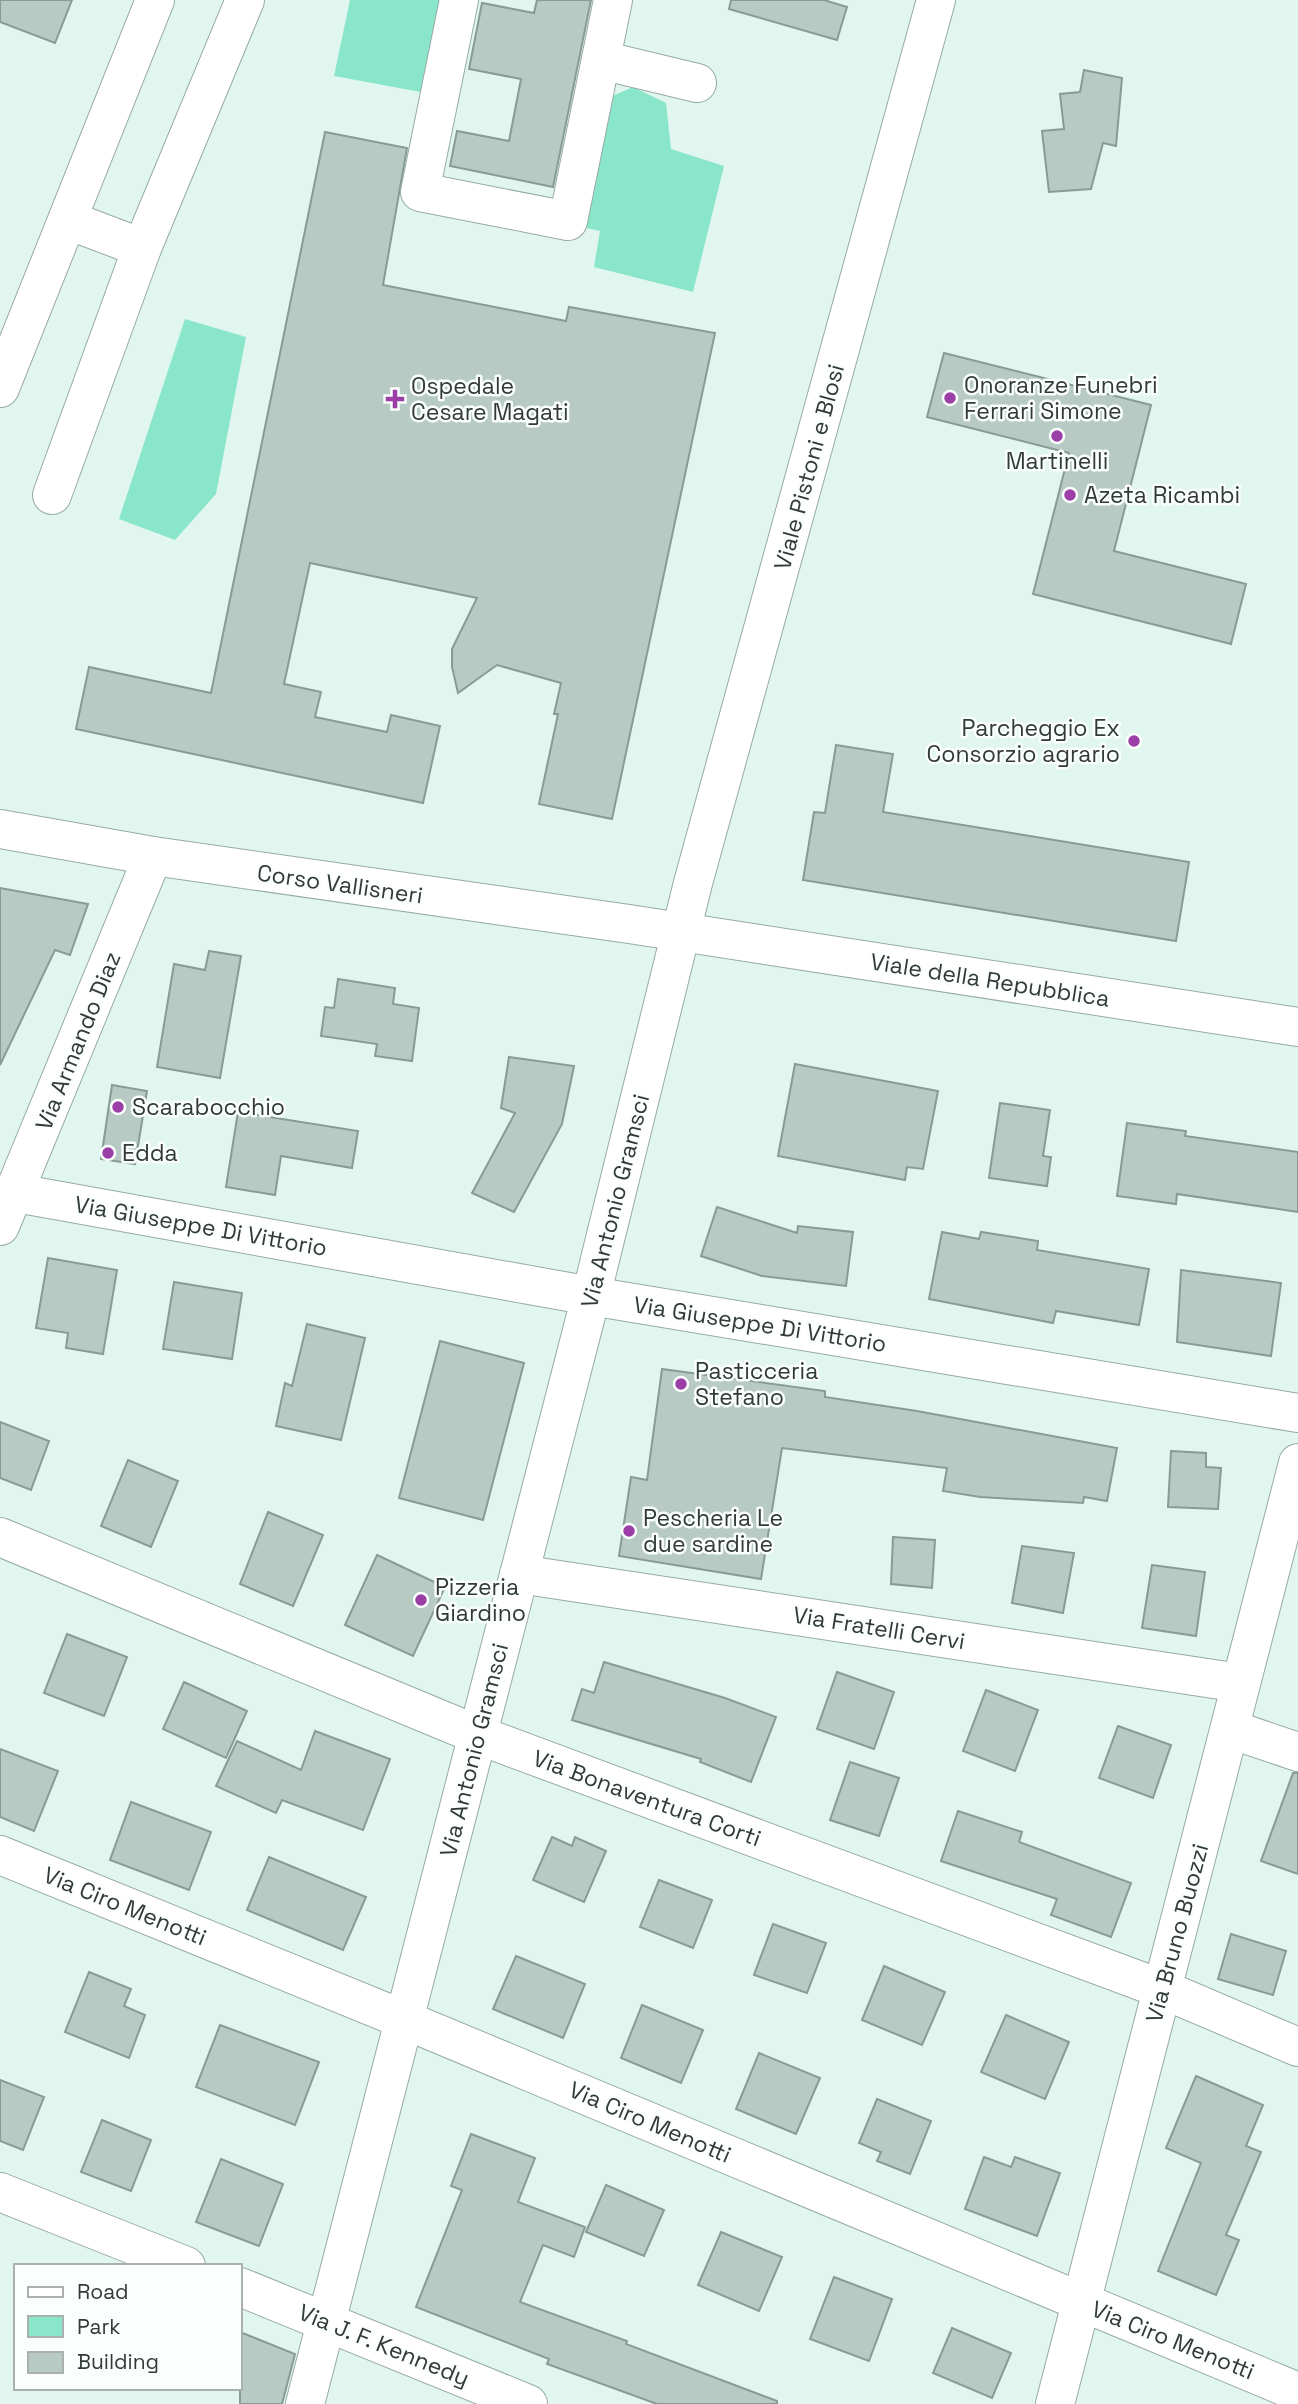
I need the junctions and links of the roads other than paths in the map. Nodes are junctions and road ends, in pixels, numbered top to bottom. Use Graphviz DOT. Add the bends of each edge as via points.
graph roads {
  1 [pos="155,0"];
  2 [pos="245,0"];
  3 [pos="459,0"];
  4 [pos="612,0"];
  5 [pos="936,0"];
  6 [pos="601,60"];
  7 [pos="697,83"];
  8 [pos="68,220"];
  9 [pos="142,248"];
  10 [pos="0,388"];
  11 [pos="52,495"];
  12 [pos="0,829"];
  13 [pos="153,856"];
  14 [pos="681,933"];
  15 [pos="1298,1027"];
  16 [pos="8,1209"];
  17 [pos="591,1296"];
  18 [pos="1298,1413"];
  19 [pos="1298,1463"];
  20 [pos="0,1537"];
  21 [pos="519,1574"];
  22 [pos="1240,1683"];
  23 [pos="1230,1729"];
  24 [pos="478,1735"];
  25 [pos="1298,1752"];
  26 [pos="0,1856"];
  27 [pos="1162,1989"];
  28 [pos="405,2020"];
  29 [pos="1298,2047"];
  30 [pos="0,2192"];
  31 [pos="181,2264"];
  32 [pos="242,2288"];
  33 [pos="1083,2303"];
  34 [pos="328,2323"];
  35 [pos="1298,2392"];
  36 [pos="305,2404"];
  37 [pos="528,2404"];
  38 [pos="1055,2404"];
  1 -- 8 [label="street"];
  2 -- 9 [label="street"];
  3 -- 6 [label="street" via="420,192 568,220"];
  4 -- 6 [label="street"];
  5 -- 14 [label="street, Viale Pistoni e Blosi"];
  6 -- 7 [label="street"];
  8 -- 9 [label="street"];
  8 -- 10 [label="street"];
  9 -- 11 [label="street"];
  12 -- 13 [label="street, Corso Vallisneri"];
  13 -- 14 [label="street, Corso Vallisneri"];
  13 -- 16 [label="street, Via Armando Diaz"];
  14 -- 15 [label="street, Viale della Repubblica"];
  14 -- 17 [label="street, Via Antonio Gramsci"];
  16 -- 17 [label="street, Via Giuseppe Di Vittorio"];
  17 -- 18 [label="street, Via Giuseppe Di Vittorio"];
  17 -- 21 [label="street, Via Antonio Gramsci"];
  19 -- 22 [label="street, Via Bruno Buozzi"];
  20 -- 24 [label="street, Via Bonaventura Corti"];
  21 -- 22 [label="street, Via Fratelli Cervi"];
  21 -- 24 [label="street, Via Antonio Gramsci"];
  22 -- 23 [label="street, Via Bruno Buozzi"];
  23 -- 25 [label="street"];
  23 -- 27 [label="street, Via Bruno Buozzi"];
  24 -- 27 [label="street, Via Bonaventura Corti"];
  24 -- 28 [label="street, Via Antonio Gramsci"];
  26 -- 28 [label="street, Via Ciro Menotti"];
  27 -- 29 [label="street, Via Bonaventura Corti"];
  27 -- 33 [label="street, Via Bruno Buozzi"];
  28 -- 33 [label="street, Via Ciro Menotti"];
  28 -- 34 [label="street, Via Antonio Gramsci"];
  30 -- 31 [label="street"];
  32 -- 34 [label="street, Via J. F. Kennedy"];
  33 -- 35 [label="street, Via Ciro Menotti"];
  33 -- 38 [label="street, Via Bruno Buozzi"];
  34 -- 36 [label="street, Via Antonio Gramsci"];
  34 -- 37 [label="street, Via J. F. Kennedy"];
}
